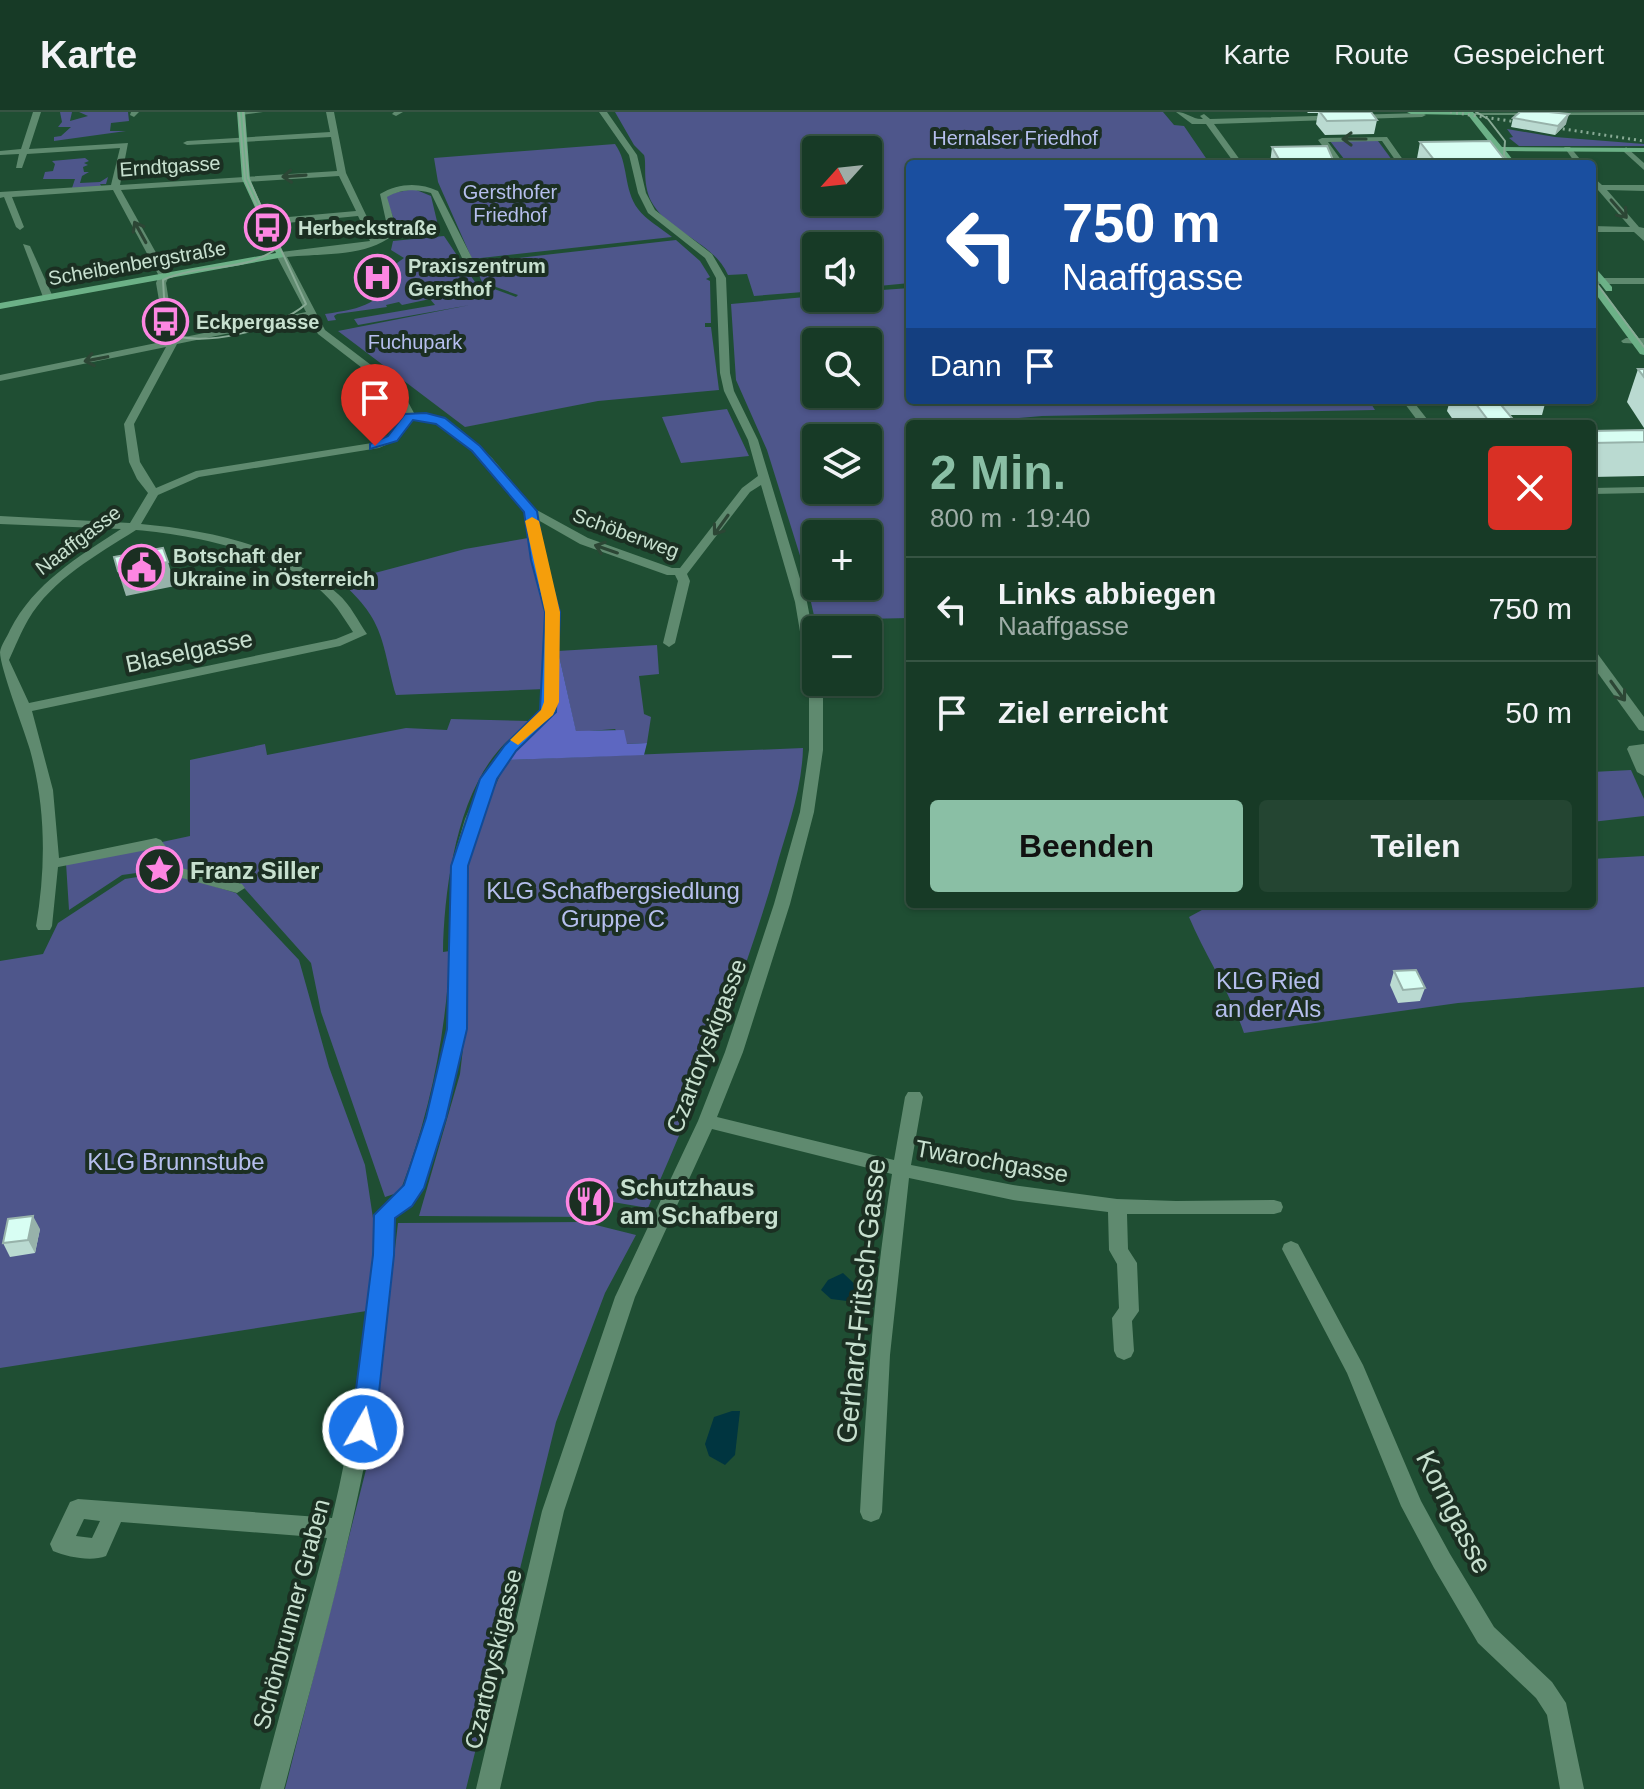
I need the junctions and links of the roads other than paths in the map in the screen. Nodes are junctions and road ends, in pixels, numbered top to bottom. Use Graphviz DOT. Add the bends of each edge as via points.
graph roads {
  1 [pos="37,112"];
  2 [pos="241,112"];
  3 [pos="259,112"];
  4 [pos="330,112"];
  5 [pos="603,112"];
  6 [pos="1180,112"];
  7 [pos="1201,112"];
  8 [pos="1234,112"];
  9 [pos="1411,112"];
  10 [pos="1532,112"];
  11 [pos="1466,113"];
  12 [pos="1591,113"];
  13 [pos="1644,113"];
  14 [pos="1305,115"];
  15 [pos="1422,115"];
  16 [pos="1242,120"];
  17 [pos="1208,121"];
  18 [pos="334,134"];
  19 [pos="243,140"];
  20 [pos="187,143"];
  21 [pos="1495,149"];
  22 [pos="1567,149"];
  23 [pos="1626,149"];
  24 [pos="1644,150"];
  25 [pos="23,151"];
  26 [pos="0,153"];
  27 [pos="1236,160"];
  28 [pos="1337,160"];
  29 [pos="1399,160"];
  30 [pos="1500,160"];
  31 [pos="1507,160"];
  32 [pos="1577,160"];
  33 [pos="19,166"];
  34 [pos="1644,168"];
  35 [pos="342,173"];
  36 [pos="246,179"];
  37 [pos="115,187"];
  38 [pos="1596,187"];
  39 [pos="1644,188"];
  40 [pos="4,194"];
  41 [pos="361,213"];
  42 [pos="266,222"];
  43 [pos="20,227"];
  44 [pos="1596,229"];
  45 [pos="1642,233"];
  46 [pos="375,242"];
  47 [pos="26,246"];
  48 [pos="281,255"];
  49 [pos="468,260"];
  50 [pos="164,276"];
  51 [pos="1644,281"];
  52 [pos="1596,282"];
  53 [pos="48,297"];
  54 [pos="0,306"];
  55 [pos="310,314"];
  56 [pos="1637,340"];
  57 [pos="172,344"];
  58 [pos="1644,352"];
  59 [pos="0,378"];
  60 [pos="1410,404"];
  61 [pos="410,416"];
  62 [pos="1423,420"];
  63 [pos="764,477"];
  64 [pos="1644,490"];
  65 [pos="1596,491"];
  66 [pos="154,493"];
  67 [pos="531,511"];
  68 [pos="0,520"];
  69 [pos="134,526"];
  70 [pos="680,572"];
  71 [pos="669,643"];
  72 [pos="1,660"];
  73 [pos="1596,661"];
  74 [pos="25,708"];
  75 [pos="1644,727"];
  76 [pos="1644,748"];
  77 [pos="1644,772"];
  78 [pos="51,864"];
  79 [pos="237,888"];
  80 [pos="44,926"];
  81 [pos="914,1097"];
  82 [pos="707,1121"];
  83 [pos="901,1168"];
  84 [pos="1117,1206"];
  85 [pos="1274,1207"];
  86 [pos="1291,1249"];
  87 [pos="1124,1351"];
  88 [pos="115,1512"];
  89 [pos="871,1512"];
  90 [pos="341,1529"];
  91 [pos="272,1789"];
  92 [pos="488,1789"];
  93 [pos="1572,1789"];
  1 -- 25 [label="street"];
  2 -- 3 [label="street"];
  2 -- 19 [label="street"];
  4 -- 18 [label="street"];
  5 -- 63 [label="street, Czartoryskigasse" via="633,155 651,211 709,256 720,274 729,391"];
  6 -- 17 [label="street" via="1190,121"];
  7 -- 17 [label="street"];
  8 -- 16 [label="street"];
  9 -- 15 [label="street"];
  10 -- 11 [label="street"];
  10 -- 12 [label="street"];
  11 -- 15 [label="street"];
  11 -- 21 [label="street"];
  12 -- 13 [label="street"];
  14 -- 15 [label="street"];
  14 -- 16 [label="street"];
  16 -- 17 [label="street"];
  17 -- 27 [label="street"];
  18 -- 19 [label="street"];
  18 -- 35 [label="street"];
  19 -- 20 [label="street"];
  19 -- 36 [label="street"];
  21 -- 22 [label="street"];
  21 -- 30 [label="street"];
  21 -- 31 [label="street"];
  22 -- 23 [label="street"];
  22 -- 32 [label="street"];
  23 -- 24 [label="street"];
  23 -- 34 [label="street"];
  25 -- 26 [label="street"];
  25 -- 33 [label="street"];
  25 -- 37 [label="street" via="125,145"];
  29 -- 28 [label="street, one-way" via="1384,139 1322,140"];
  35 -- 36 [label="street, Erndtgasse, one-way"];
  35 -- 41 [label="street"];
  36 -- 37 [label="street, Erndtgasse"];
  36 -- 42 [label="street"];
  37 -- 40 [label="street, Erndtgasse"];
  50 -- 37 [label="street, one-way"];
  38 -- 39 [label="street"];
  38 -- 45 [label="street, one-way"];
  40 -- 43 [label="street"];
  41 -- 42 [label="street"];
  41 -- 46 [label="street"];
  42 -- 48 [label="street"];
  44 -- 45 [label="street"];
  46 -- 48 [label="street, Scheibenbergstraße"];
  46 -- 49 [label="street" via="393,233 385,194 423,188 439,198"];
  47 -- 53 [label="street"];
  48 -- 50 [label="street, Scheibenbergstraße"];
  48 -- 55 [label="street"];
  50 -- 53 [label="street, Scheibenbergstraße"];
  50 -- 57 [label="street"];
  51 -- 52 [label="street"];
  52 -- 56 [label="street"];
  53 -- 54 [label="street, Scheibenbergstraße"];
  55 -- 57 [label="street"];
  55 -- 61 [label="street" via="326,337 396,389"];
  56 -- 58 [label="street"];
  57 -- 59 [label="street, one-way"];
  57 -- 66 [label="street" via="129,424 141,477"];
  60 -- 62 [label="street"];
  61 -- 66 [label="street" via="393,438 375,446 196,474"];
  61 -- 67 [label="street" via="441,421 456,431"];
  63 -- 70 [label="street, Schöberweg, one-way" via="746,490 689,568"];
  63 -- 82 [label="street, Czartoryskigasse" via="811,651 816,750 807,812 782,904"];
  64 -- 65 [label="street"];
  66 -- 69 [label="street, Naaffgasse"];
  70 -- 67 [label="street, Schöberweg, one-way" via="584,541"];
  67 -- 90 [label="street, Schönbrunner Graben" via="552,612 551,702 489,779 459,866 457,1029 414,1188 384,1215 371,1373"];
  68 -- 69 [label="street"];
  69 -- 72 [label="street, Naaffgasse" via="43,592"];
  69 -- 74 [label="street, Blaselgasse" via="236,545 286,565 329,593 361,634"];
  70 -- 71 [label="street" via="684,581"];
  72 -- 74 [label="street, Naaffgasse"];
  73 -- 75 [label="street, one-way"];
  74 -- 78 [label="street, Naaffgasse" via="43,772"];
  76 -- 77 [label="street" via="1634,749"];
  78 -- 79 [label="street" via="156,843 176,872"];
  78 -- 80 [label="street, Naaffgasse"];
  81 -- 83 [label="street, Gerhard-Fritsch-Gasse"];
  82 -- 83 [label="street, Twarochgasse"];
  82 -- 92 [label="street, Czartoryskigasse" via="625,1297 589,1398 550,1524"];
  83 -- 84 [label="street, Twarochgasse" via="985,1187"];
  83 -- 89 [label="street, Gerhard-Fritsch-Gasse" via="877,1391"];
  84 -- 85 [label="street, Twarochgasse"];
  84 -- 87 [label="street" via="1119,1250 1127,1263"];
  86 -- 93 [label="street, Korngasse" via="1356,1371 1412,1506 1442,1561 1486,1635 1544,1690 1558,1711"];
  88 -- 90 [label="street"];
  90 -- 91 [label="street, Schönbrunner Graben"];
}
